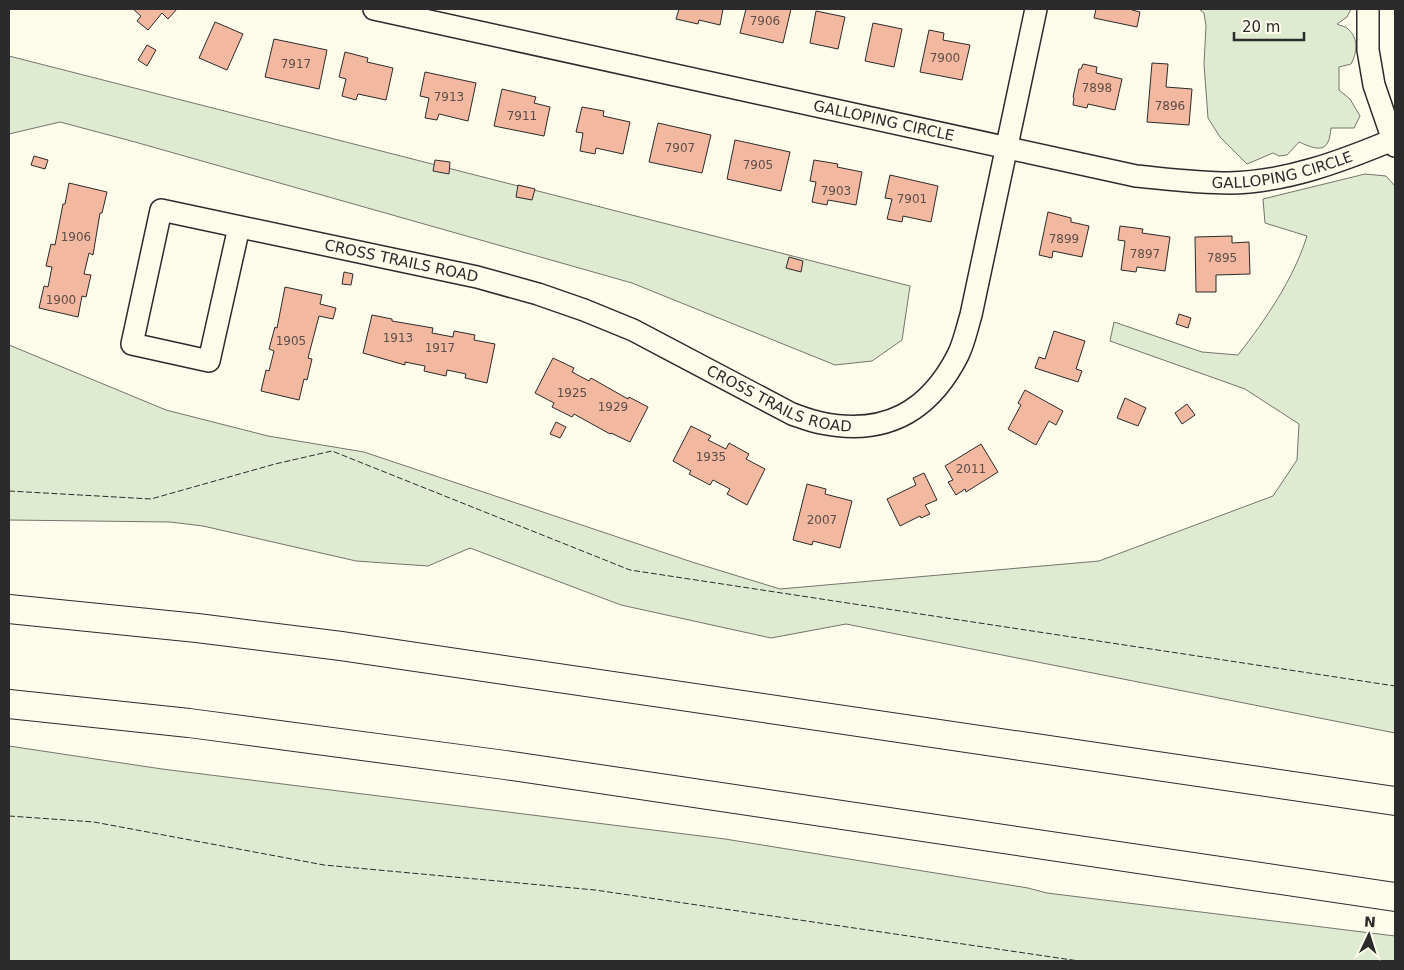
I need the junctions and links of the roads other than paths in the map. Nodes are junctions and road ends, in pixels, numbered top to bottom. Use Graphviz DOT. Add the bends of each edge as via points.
graph roads {
  1 [pos="374,9"];
  2 [pos="1036,9"];
  3 [pos="1368,9"];
  4 [pos="1394,142"];
  5 [pos="1006,149"];
  6 [pos="240,227"];
  7 [pos="9,609"];
  8 [pos="9,704"];
  9 [pos="1395,801"];
  10 [pos="1395,897"];
  1 -- 5 [label="street, GALLOPING CIRCLE"];
  2 -- 5 [label="street, CROSS TRAILS ROAD"];
  3 -- 4 [label="street" via="1368,50 1374,85"];
  4 -- 5 [label="street, GALLOPING CIRCLE" via="1329,166 1277,178 1230,183 1126,174"];
  5 -- 6 [label="street, CROSS TRAILS ROAD" via="971,315 959,353 945,379 927,400 905,415 880,424 848,427 792,414 633,330 538,294"];
  6 -- 6 [label="street, CROSS TRAILS ROAD" via="209,361 132,344 162,210"];
  7 -- 9 [label="highway" via="342,646"];
  8 -- 10 [label="highway" via="190,722 456,758"];
}
